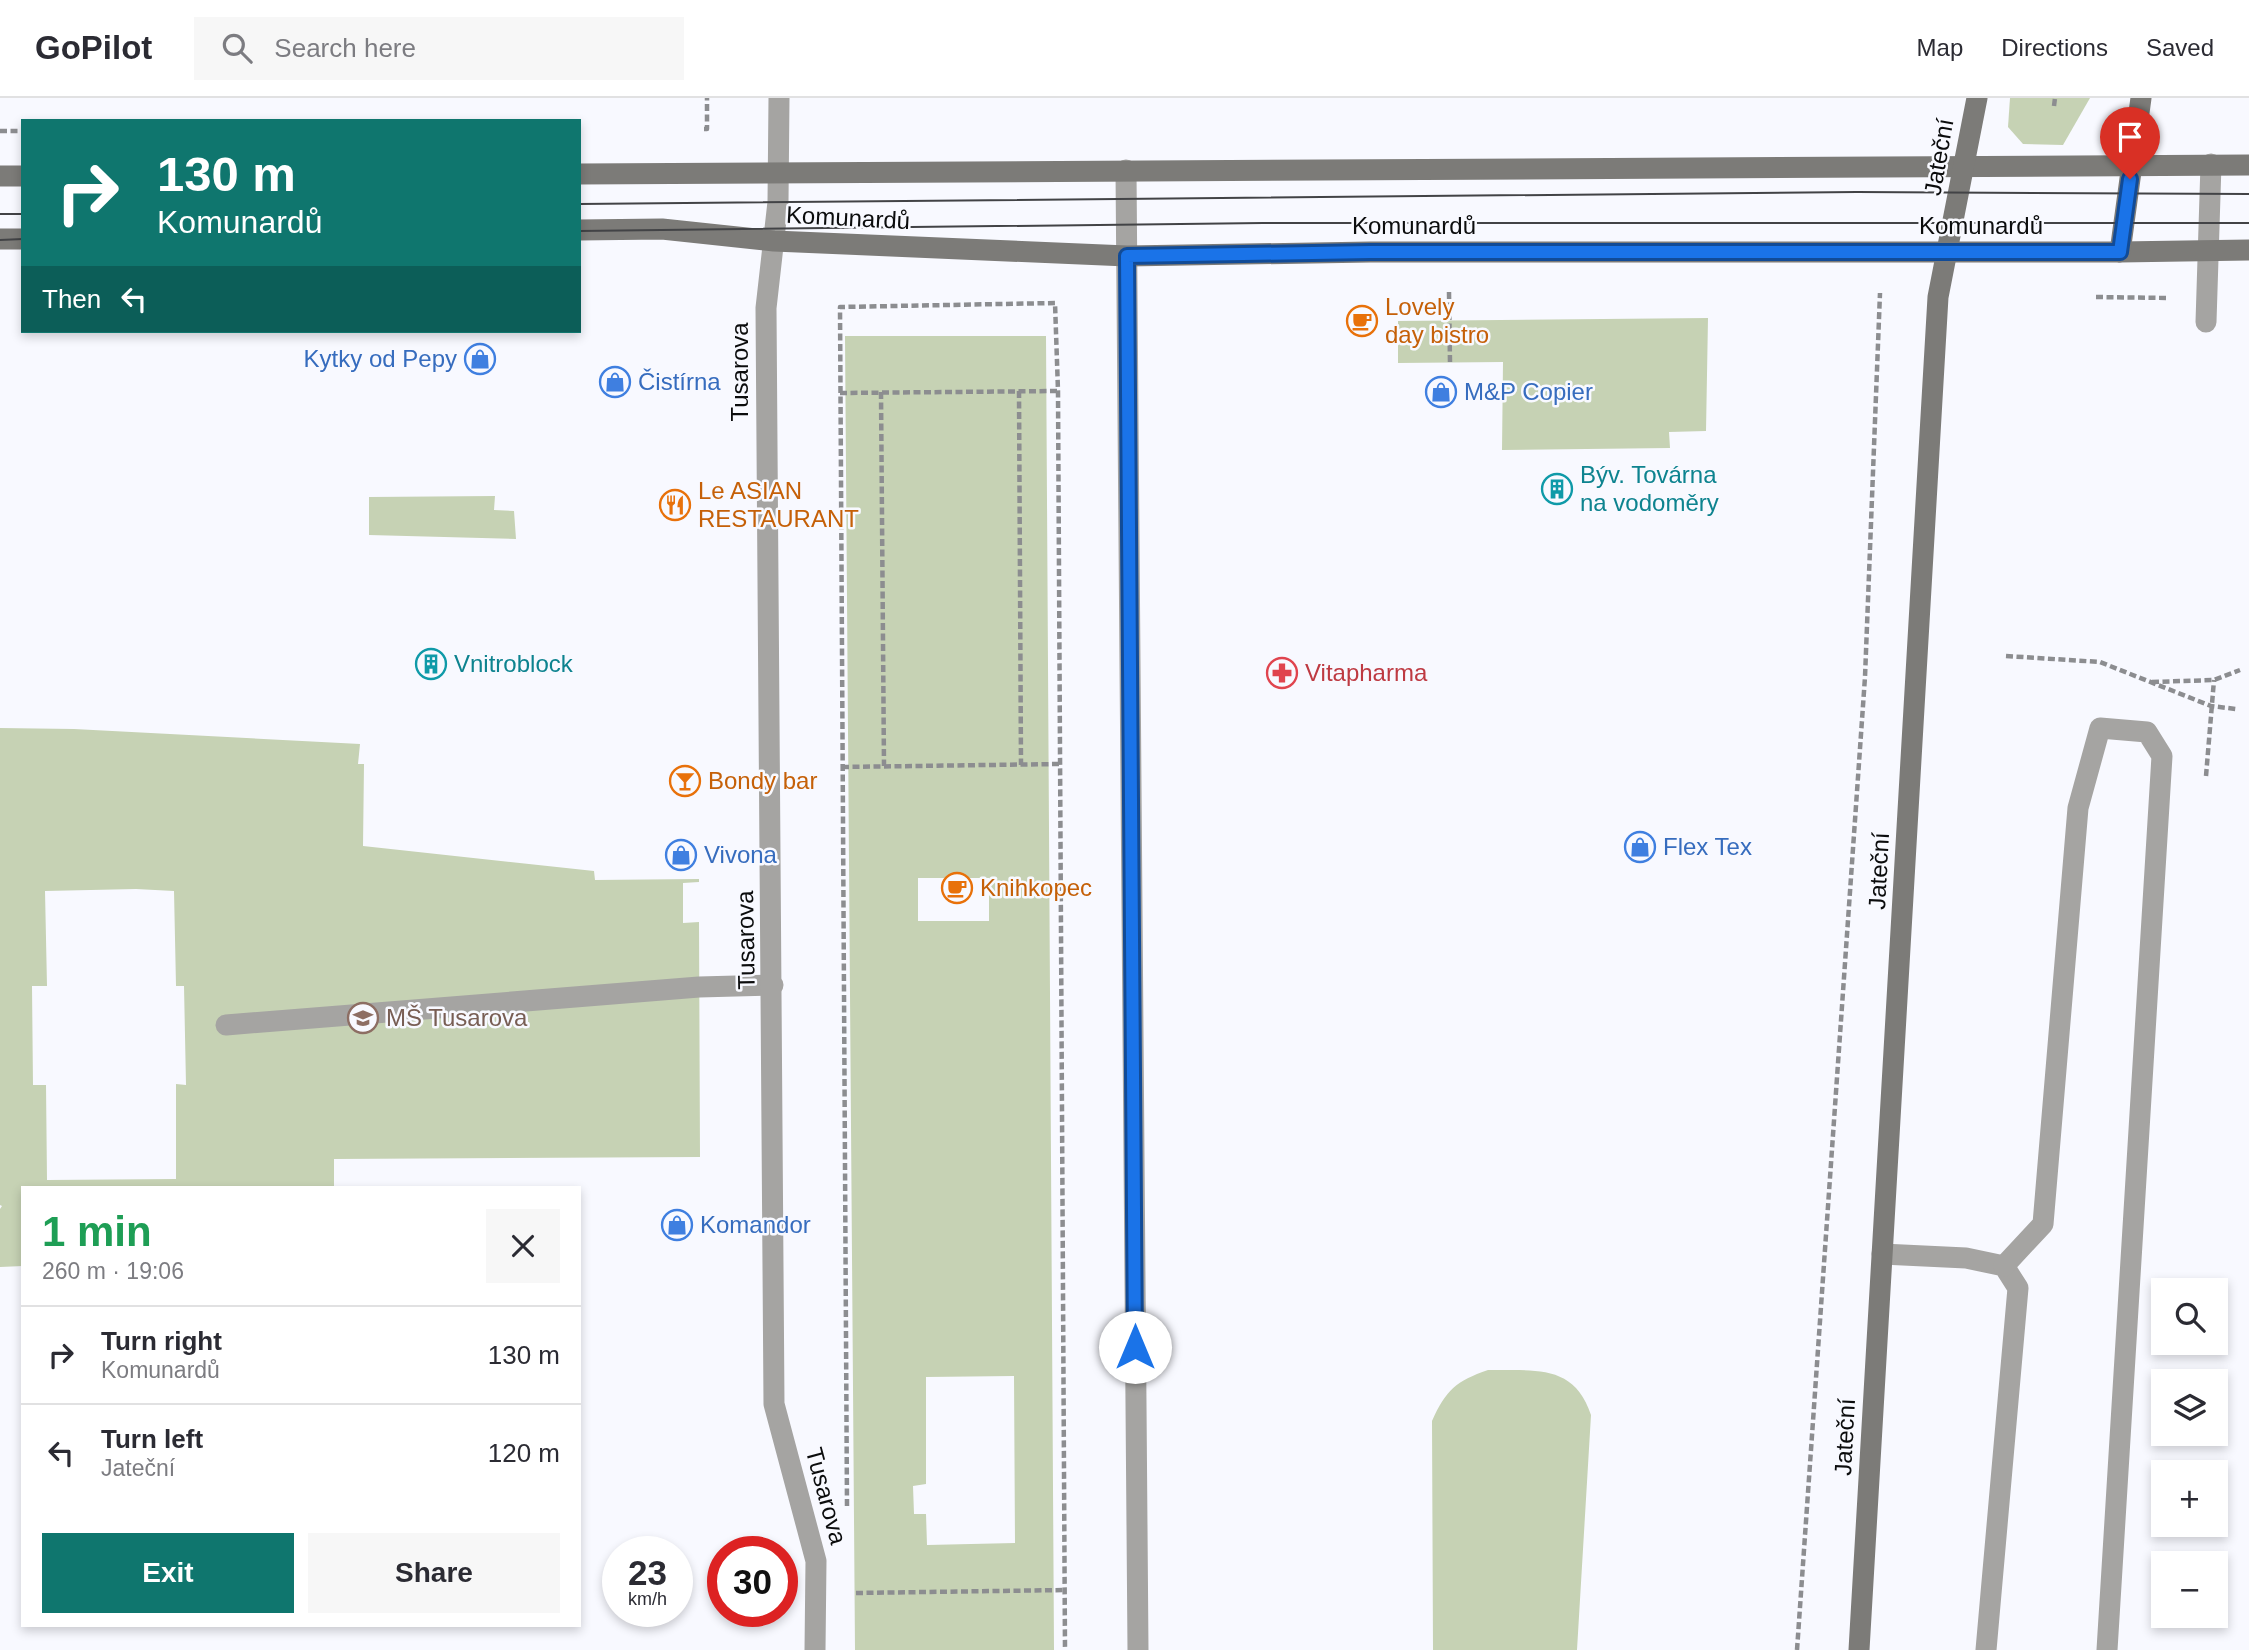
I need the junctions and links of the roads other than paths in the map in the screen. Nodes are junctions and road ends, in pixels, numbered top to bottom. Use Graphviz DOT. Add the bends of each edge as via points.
graph roads {
  1 [pos="779,98"];
  2 [pos="1977,98"];
  3 [pos="2141,98"];
  4 [pos="2133,164"];
  5 [pos="2211,164"];
  6 [pos="1965,165"];
  7 [pos="2249,165"];
  8 [pos="1126,170"];
  9 [pos="779,173"];
  10 [pos="581,174"];
  11 [pos="0,176"];
  12 [pos="21,176"];
  13 [pos="581,230"];
  14 [pos="0,239"];
  15 [pos="21,239"];
  16 [pos="775,241"];
  17 [pos="2249,250"];
  18 [pos="2209,251"];
  19 [pos="1948,252"];
  20 [pos="2120,252"];
  21 [pos="1127,256"];
  22 [pos="2206,322"];
  23 [pos="773,985"];
  24 [pos="226,1025"];
  25 [pos="1882,1254"];
  26 [pos="2004,1266"];
  27 [pos="815,1650"];
  28 [pos="1138,1650"];
  29 [pos="1859,1650"];
  30 [pos="1986,1650"];
  31 [pos="2107,1650"];
  1 -- 9 [label="street, Tusarova"];
  2 -- 6 [label="street, Jateční"];
  3 -- 4 [label="street"];
  4 -- 5 [label="street, Komunardů"];
  4 -- 6 [label="street, Komunardů"];
  4 -- 20 [label="street"];
  5 -- 7 [label="street, Komunardů"];
  5 -- 18 [label="street"];
  6 -- 8 [label="street, Komunardů"];
  6 -- 19 [label="street, Jateční"];
  8 -- 9 [label="street, Komunardů"];
  8 -- 21 [label="street"];
  9 -- 10 [label="street, Komunardů"];
  9 -- 16 [label="street, Tusarova"];
  11 -- 12 [label="street"];
  13 -- 16 [label="street, Komunardů" via="662,229"];
  14 -- 15 [label="street"];
  16 -- 21 [label="street, Komunardů"];
  16 -- 23 [label="street, Tusarova" via="766,308"];
  17 -- 18 [label="street, Komunardů"];
  18 -- 20 [label="street, Komunardů"];
  18 -- 22 [label="street"];
  19 -- 20 [label="street, Komunardů"];
  19 -- 21 [label="street, Komunardů"];
  19 -- 25 [label="street, Jateční" via="1938,298"];
  21 -- 28 [label="street"];
  23 -- 24 [label="street"];
  23 -- 27 [label="street, Tusarova" via="774,1404 816,1561"];
  25 -- 26 [label="street" via="1966,1258"];
  25 -- 29 [label="street, Jateční"];
  26 -- 30 [label="street" via="2018,1288"];
  26 -- 31 [label="street" via="2043,1224 2078,808 2100,728 2147,732 2162,756"];
}
